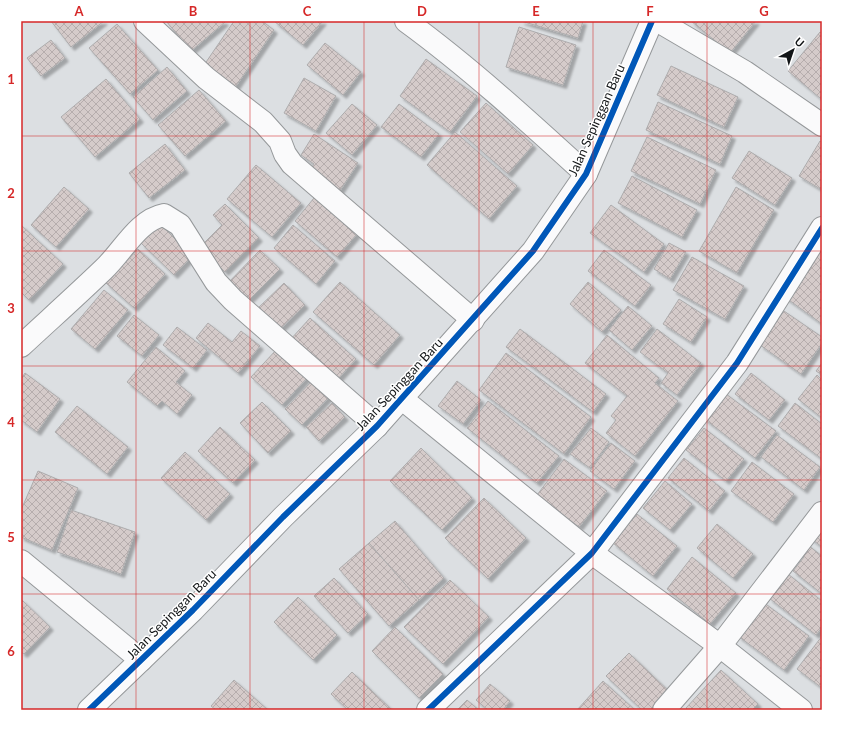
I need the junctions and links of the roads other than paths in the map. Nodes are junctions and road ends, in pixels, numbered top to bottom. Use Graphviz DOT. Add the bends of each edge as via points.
graph roads {
  1 [pos="145,21"];
  2 [pos="406,21"];
  3 [pos="652,21"];
  4 [pos="658,21"];
  5 [pos="822,125"];
  6 [pos="586,174"];
  7 [pos="822,228"];
  8 [pos="473,320"];
  9 [pos="21,346"];
  10 [pos="401,398"];
  11 [pos="376,426"];
  12 [pos="822,513"];
  13 [pos="592,553"];
  14 [pos="21,561"];
  15 [pos="720,646"];
  16 [pos="141,660"];
  17 [pos="89,710"];
  18 [pos="428,710"];
  19 [pos="664,710"];
  20 [pos="801,710"];
  1 -- 8 [label="street" via="206,78 263,122 280,140 292,164"];
  2 -- 6 [label="street" via="530,123"];
  3 -- 6 [label="street, Jalan Sepinggan Baru"];
  4 -- 5 [label="street" via="745,72"];
  6 -- 8 [label="street, Jalan Sepinggan Baru" via="533,251"];
  7 -- 13 [label="street" via="737,363"];
  8 -- 10 [label="street, Jalan Sepinggan Baru"];
  9 -- 11 [label="street" via="105,268 134,234 155,217 164,215 180,225 216,282 233,300"];
  10 -- 11 [label="street, Jalan Sepinggan Baru"];
  10 -- 13 [label="street"];
  11 -- 16 [label="street, Jalan Sepinggan Baru"];
  12 -- 15 [label="street"];
  13 -- 15 [label="street"];
  13 -- 18 [label="street"];
  14 -- 16 [label="street"];
  15 -- 19 [label="street"];
  15 -- 20 [label="street"];
  16 -- 17 [label="street, Jalan Sepinggan Baru"];
}
